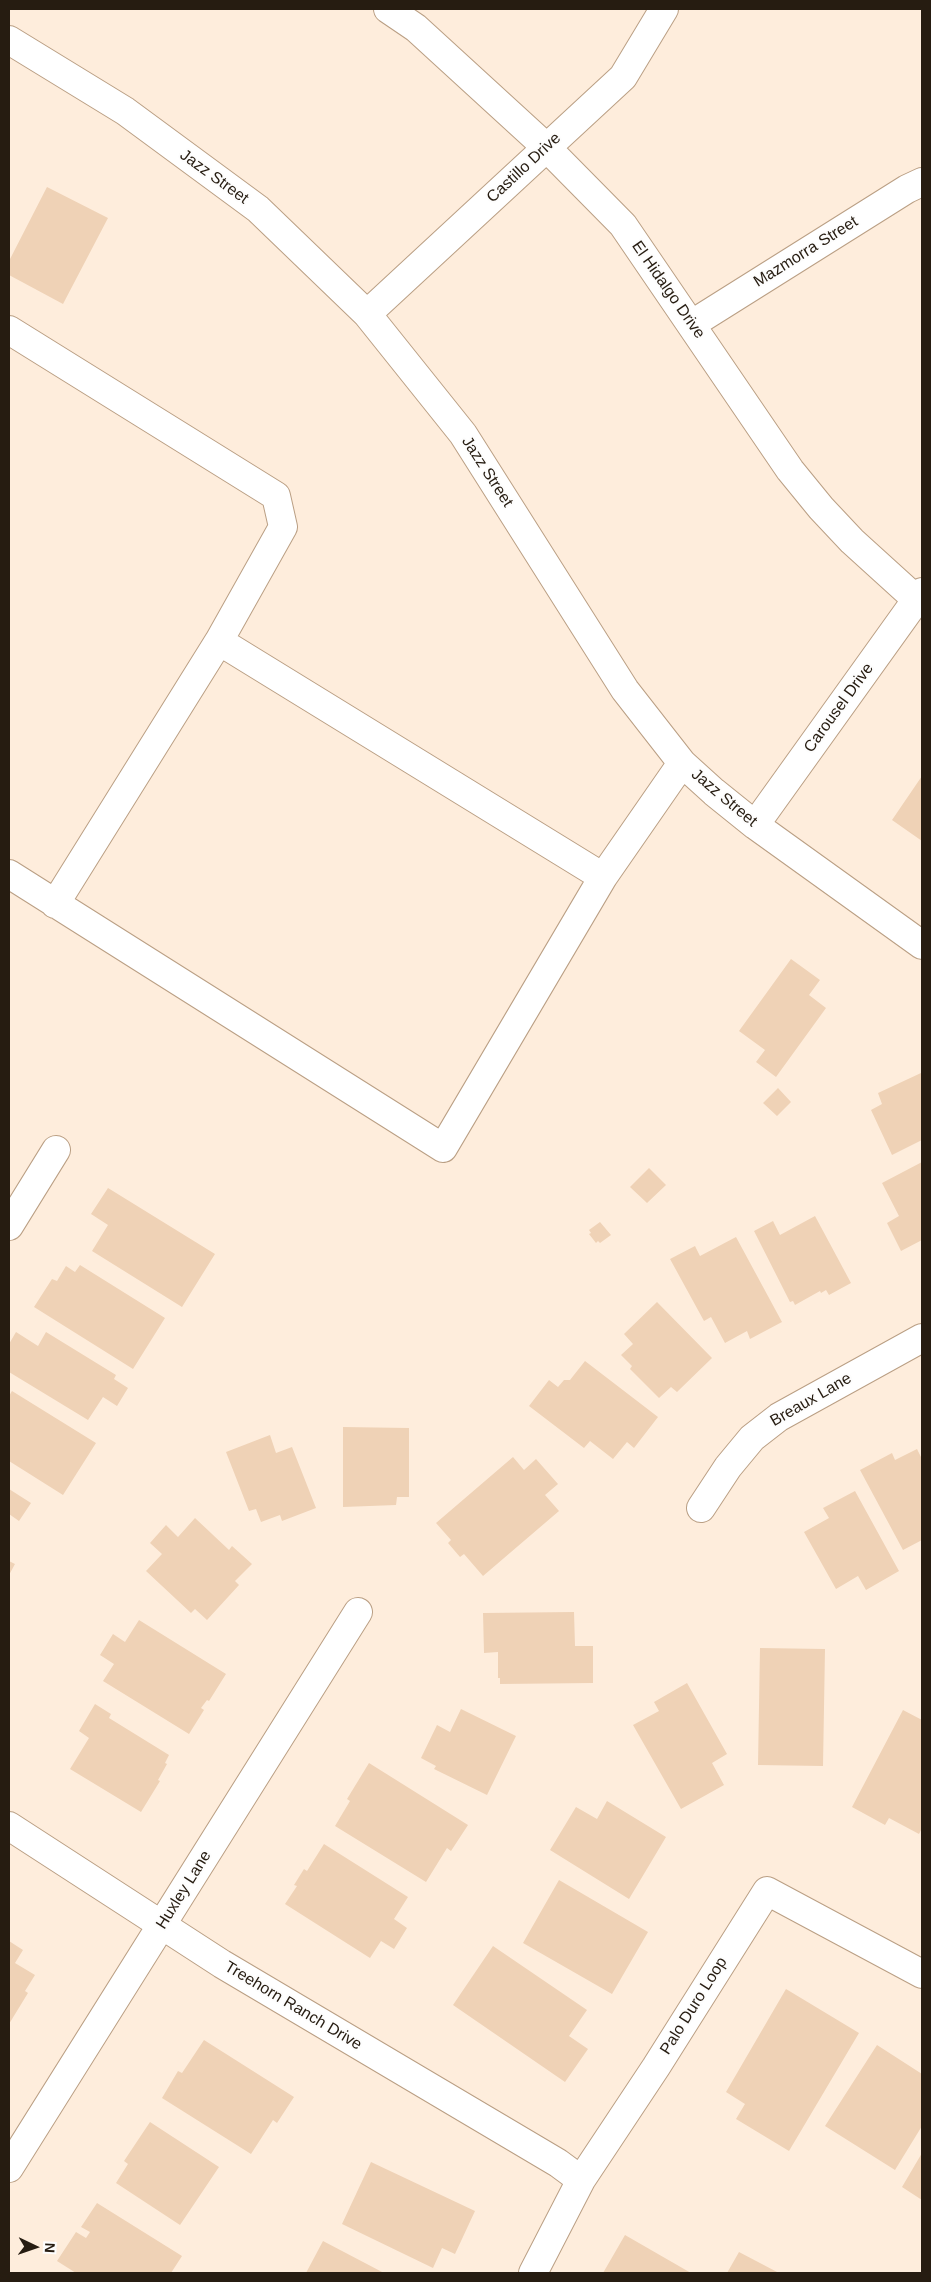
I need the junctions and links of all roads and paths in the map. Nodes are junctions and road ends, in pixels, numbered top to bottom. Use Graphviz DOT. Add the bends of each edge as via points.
graph roads {
  1 [pos="388,9"];
  2 [pos="664,9"];
  3 [pos="12,50"];
  4 [pos="546,147"];
  5 [pos="922,182"];
  6 [pos="367,314"];
  7 [pos="692,324"];
  8 [pos="11,336"];
  9 [pos="919,596"];
  10 [pos="219,641"];
  11 [pos="682,763"];
  12 [pos="755,824"];
  13 [pos="9,874"];
  14 [pos="603,877"];
  15 [pos="55,904"];
  16 [pos="922,945"];
  17 [pos="56,1150"];
  18 [pos="9,1226"];
  19 [pos="922,1338"];
  20 [pos="701,1508"];
  21 [pos="358,1612"];
  22 [pos="9,1826"];
  23 [pos="162,1926"];
  24 [pos="922,1974"];
  25 [pos="9,2168"];
  26 [pos="581,2180"];
  27 [pos="533,2273"];
  1 -- 4 [label="street, El Hidalgo Drive" via="416,28"];
  2 -- 4 [label="street, Castillo Drive" via="623,77"];
  3 -- 6 [label="street, Jazz Street" via="125,111 258,209"];
  4 -- 6 [label="street, Castillo Drive"];
  4 -- 7 [label="street, El Hidalgo Drive" via="623,225"];
  5 -- 7 [label="street, Mazmorra Street" via="907,188"];
  6 -- 11 [label="street, Jazz Street" via="463,434 625,690"];
  7 -- 9 [label="street, El Hidalgo Drive" via="808,493 852,541"];
  8 -- 10 [label="street" via="276,496 283,527"];
  9 -- 12 [label="street, Carousel Drive"];
  10 -- 14 [label="street"];
  10 -- 15 [label="street"];
  11 -- 12 [label="street, Jazz Street"];
  11 -- 14 [label="street"];
  12 -- 16 [label="street, Jazz Street"];
  13 -- 15 [label="street"];
  14 -- 15 [label="street" via="443,1148"];
  17 -- 18 [label="street"];
  19 -- 20 [label="street, Breaux Lane" via="778,1417 752,1438 728,1466"];
  21 -- 23 [label="street, Huxley Lane"];
  22 -- 23 [label="street, Treehorn Ranch Drive"];
  23 -- 25 [label="street, Huxley Lane"];
  23 -- 26 [label="street, Treehorn Ranch Drive" via="558,2163"];
  24 -- 26 [label="street, Palo Duro Loop" via="767,1890"];
  26 -- 27 [label="street, Palo Duro Loop"];
}
